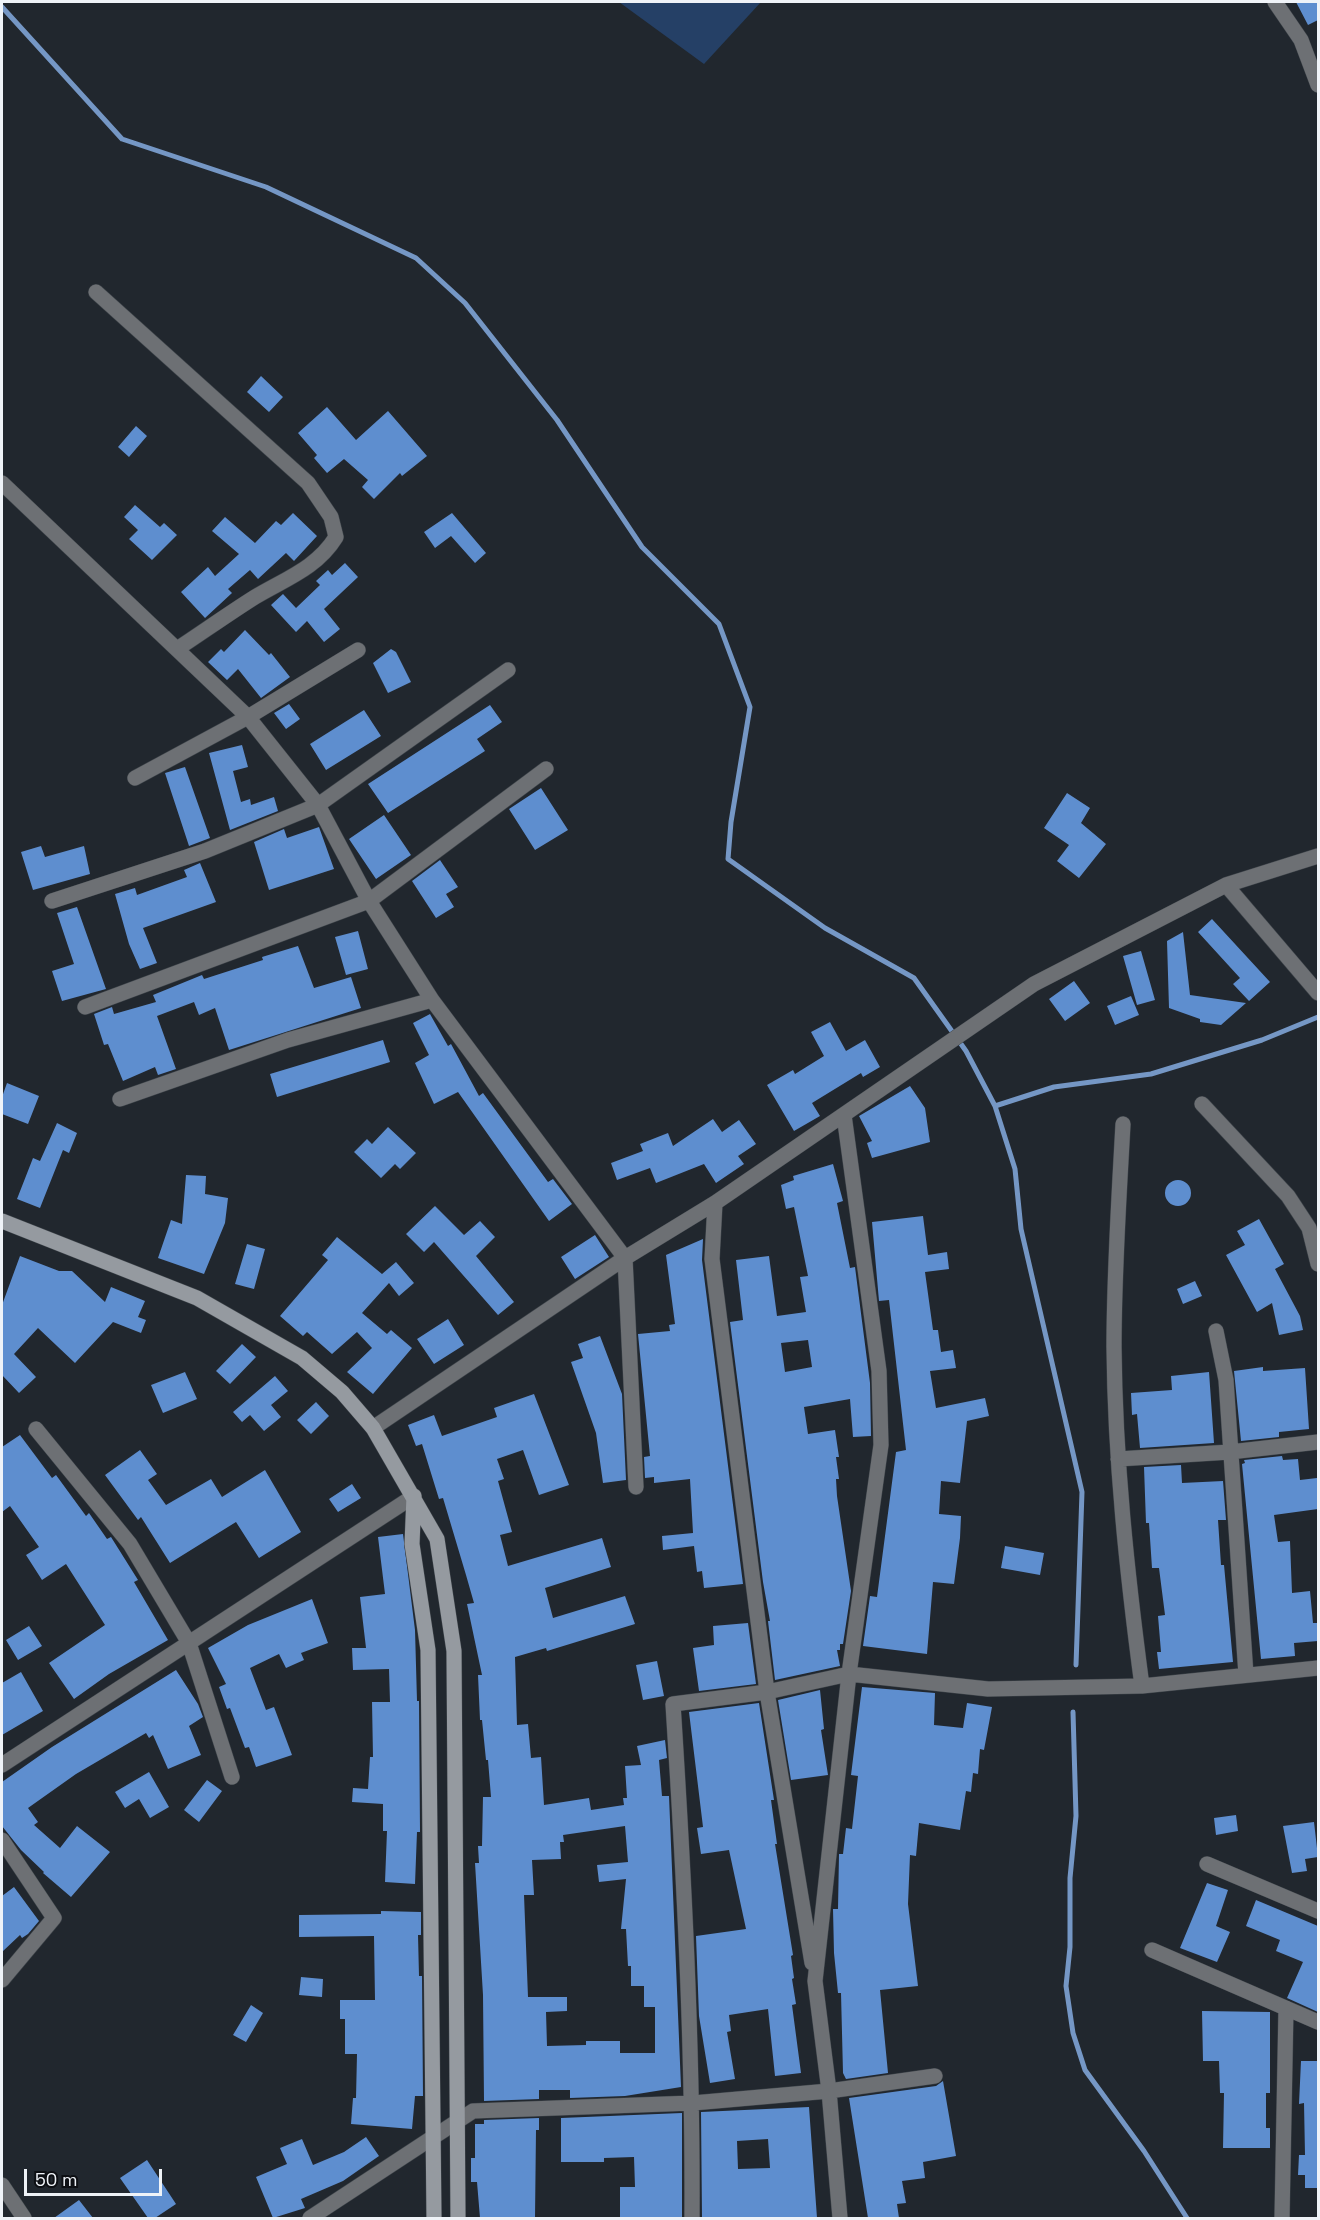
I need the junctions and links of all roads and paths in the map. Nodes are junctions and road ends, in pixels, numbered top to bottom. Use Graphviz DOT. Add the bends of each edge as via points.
graph roads {
  1 [pos="1276,2"];
  2 [pos="1318,85"];
  3 [pos="96,292"];
  4 [pos="2,483"];
  5 [pos="177,650"];
  6 [pos="358,650"];
  7 [pos="508,670"];
  8 [pos="248,717"];
  9 [pos="546,769"];
  10 [pos="135,778"];
  11 [pos="318,805"];
  12 [pos="1318,856"];
  13 [pos="1226,885"];
  14 [pos="52,901"];
  15 [pos="369,901"];
  16 [pos="1318,993"];
  17 [pos="432,1000"];
  18 [pos="85,1008"];
  19 [pos="120,1099"];
  20 [pos="1202,1104"];
  21 [pos="844,1115"];
  22 [pos="1123,1124"];
  23 [pos="715,1203"];
  24 [pos="2,1221"];
  25 [pos="626,1258"];
  26 [pos="1318,1264"];
  27 [pos="1216,1331"];
  28 [pos="373,1428"];
  29 [pos="36,1429"];
  30 [pos="1318,1442"];
  31 [pos="1230,1452"];
  32 [pos="1118,1459"];
  33 [pos="636,1488"];
  34 [pos="414,1496"];
  35 [pos="189,1643"];
  36 [pos="1318,1668"];
  37 [pos="849,1674"];
  38 [pos="1246,1675"];
  39 [pos="1142,1686"];
  40 [pos="767,1692"];
  41 [pos="2,1765"];
  42 [pos="232,1777"];
  43 [pos="456,1838"];
  44 [pos="432,1839"];
  45 [pos="2,1840"];
  46 [pos="1207,1864"];
  47 [pos="1318,1911"];
  48 [pos="1152,1950"];
  49 [pos="2,1980"];
  50 [pos="815,1981"];
  51 [pos="1286,2008"];
  52 [pos="1318,2022"];
  53 [pos="935,2076"];
  54 [pos="829,2091"];
  55 [pos="693,2103"];
  56 [pos="458,2121"];
  57 [pos="435,2136"];
  58 [pos="2,2185"];
  59 [pos="24,2218"];
  60 [pos="310,2218"];
  61 [pos="434,2218"];
  62 [pos="458,2218"];
  63 [pos="692,2218"];
  64 [pos="840,2218"];
  65 [pos="1282,2218"];
  1 -- 2 [label="street" via="1301,40"];
  3 -- 5 [label="street" via="308,483 331,517 336,537 326,554 314,563"];
  4 -- 5 [label="street"];
  5 -- 8 [label="street"];
  6 -- 8 [label="street"];
  7 -- 11 [label="street"];
  8 -- 10 [label="street"];
  8 -- 11 [label="street"];
  9 -- 15 [label="street"];
  11 -- 14 [label="street" via="205,851"];
  11 -- 15 [label="street"];
  12 -- 13 [label="street"];
  13 -- 16 [label="street"];
  13 -- 21 [label="street" via="1034,984"];
  15 -- 17 [label="street"];
  15 -- 18 [label="street"];
  17 -- 19 [label="street" via="288,1040"];
  17 -- 25 [label="street"];
  20 -- 26 [label="street" via="1288,1196 1309,1228"];
  21 -- 23 [label="street"];
  21 -- 37 [label="street" via="879,1371 881,1445"];
  22 -- 32 [label="street" via="1116,1236"];
  23 -- 25 [label="street"];
  23 -- 40 [label="street" via="712,1259"];
  24 -- 28 [label="main road" via="207,1304 302,1358 342,1392"];
  25 -- 28 [label="street"];
  25 -- 33 [label="street"];
  27 -- 31 [label="street" via="1226,1380"];
  28 -- 34 [label="main road"];
  29 -- 35 [label="street" via="130,1544"];
  30 -- 31 [label="street"];
  31 -- 32 [label="street"];
  31 -- 38 [label="street"];
  32 -- 39 [label="street" via="1127,1573"];
  34 -- 35 [label="street"];
  34 -- 43 [label="main road" via="437,1539 454,1651"];
  34 -- 44 [label="main road" via="412,1544 428,1650"];
  35 -- 41 [label="street"];
  35 -- 42 [label="street"];
  36 -- 38 [label="street"];
  37 -- 39 [label="street" via="988,1689"];
  37 -- 40 [label="street"];
  37 -- 50 [label="street"];
  38 -- 39 [label="street"];
  40 -- 50 [label="street"];
  40 -- 55 [label="street" via="673,1704"];
  43 -- 44 [label="main road"];
  43 -- 56 [label="main road"];
  44 -- 57 [label="main road"];
  45 -- 49 [label="street" via="54,1918"];
  46 -- 47 [label="street"];
  48 -- 51 [label="street"];
  50 -- 54 [label="street"];
  51 -- 52 [label="street"];
  51 -- 65 [label="street"];
  53 -- 54 [label="street"];
  54 -- 55 [label="street"];
  54 -- 64 [label="street"];
  55 -- 56 [label="street" via="473,2111"];
  55 -- 63 [label="street"];
  56 -- 57 [label="street"];
  56 -- 62 [label="main road"];
  57 -- 60 [label="street"];
  57 -- 61 [label="main road"];
  58 -- 59 [label="street"];
}
